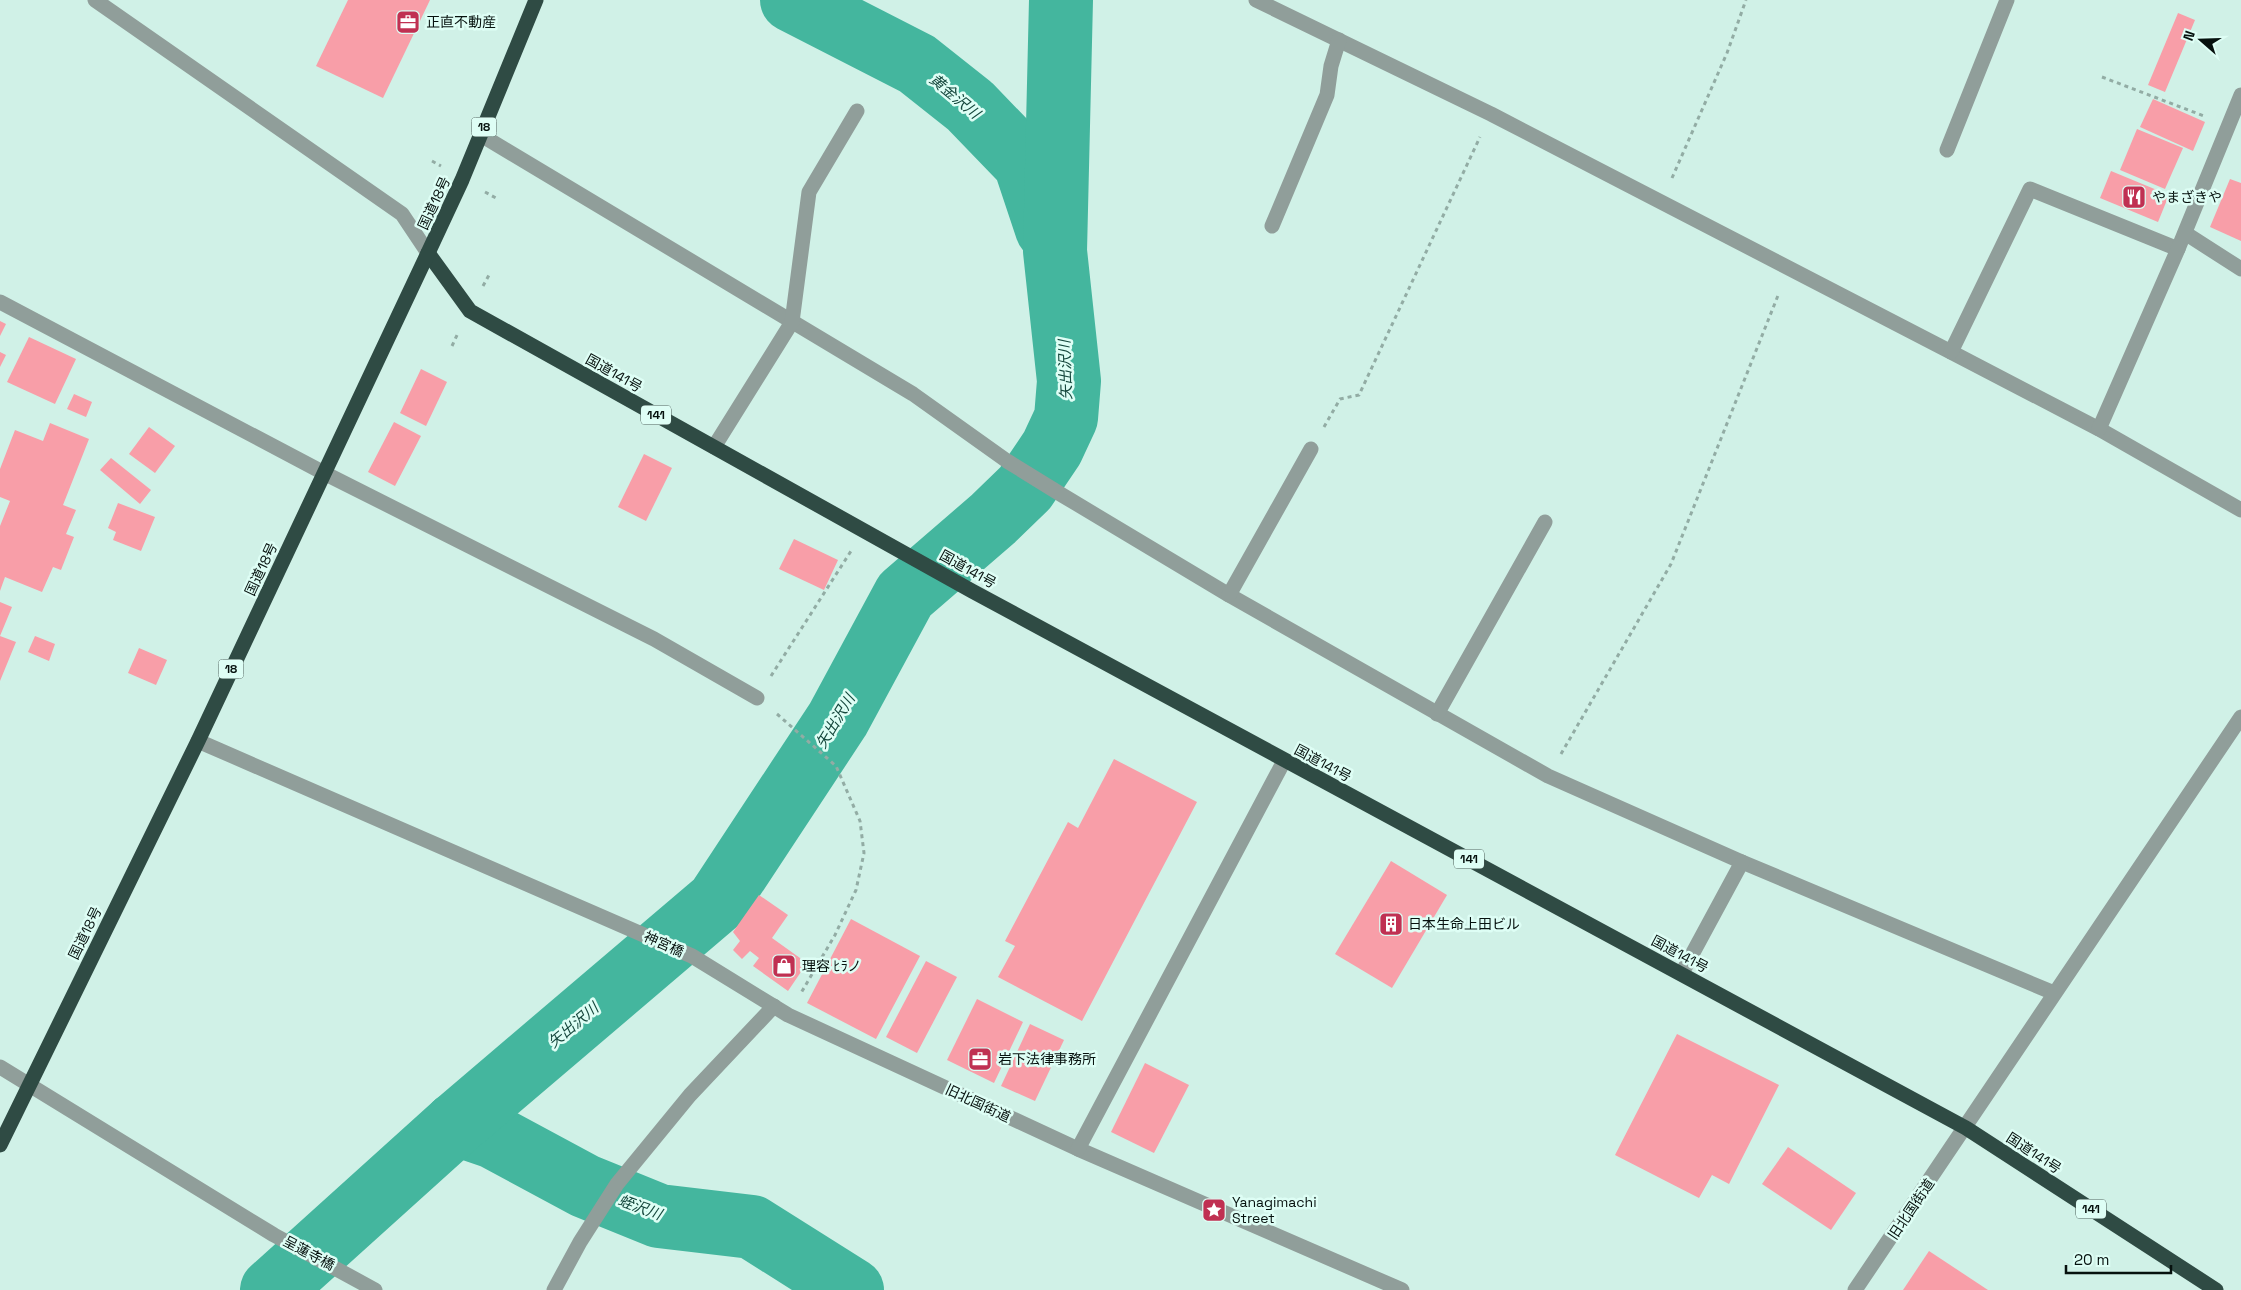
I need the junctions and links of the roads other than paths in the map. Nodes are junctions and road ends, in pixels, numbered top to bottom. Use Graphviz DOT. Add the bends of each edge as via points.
graph roads {
  1 [pos="95,0"];
  2 [pos="536,0"];
  3 [pos="1256,0"];
  4 [pos="2008,0"];
  5 [pos="1339,40"];
  6 [pos="2241,95"];
  7 [pos="857,111"];
  8 [pos="481,135"];
  9 [pos="1948,150"];
  10 [pos="1272,226"];
  11 [pos="2185,233"];
  12 [pos="2178,248"];
  13 [pos="428,253"];
  14 [pos="2241,269"];
  15 [pos="0,302"];
  16 [pos="792,322"];
  17 [pos="1951,352"];
  18 [pos="2099,429"];
  19 [pos="714,447"];
  20 [pos="1312,449"];
  21 [pos="324,473"];
  22 [pos="2241,510"];
  23 [pos="1545,522"];
  24 [pos="1229,595"];
  25 [pos="757,698"];
  26 [pos="1437,714"];
  27 [pos="2241,717"];
  28 [pos="198,741"];
  29 [pos="1284,761"];
  30 [pos="1742,862"];
  31 [pos="1682,973"];
  32 [pos="2054,993"];
  33 [pos="774,1006"];
  34 [pos="0,1067"];
  35 [pos="29,1083"];
  36 [pos="1966,1128"];
  37 [pos="0,1145"];
  38 [pos="1078,1149"];
  39 [pos="2211,1288"];
  40 [pos="375,1290"];
  41 [pos="554,1290"];
  42 [pos="1402,1290"];
  43 [pos="1855,1290"];
  1 -- 13 [label="street" via="402,214"];
  2 -- 8 [label="highway, 国道18号 / 18"];
  3 -- 5 [label="street"];
  4 -- 9 [label="street"];
  5 -- 10 [label="street" via="1326,95"];
  5 -- 17 [label="street" via="1491,114"];
  6 -- 11 [label="street"];
  7 -- 16 [label="street" via="809,192"];
  8 -- 13 [label="highway, 国道18号 / 18"];
  8 -- 16 [label="street"];
  11 -- 12 [label="street"];
  11 -- 14 [label="street"];
  12 -- 17 [label="street" via="2030,189"];
  12 -- 18 [label="street"];
  13 -- 19 [label="highway, 国道141号 / 141" via="470,311"];
  13 -- 21 [label="highway, 国道18号 / 18"];
  15 -- 21 [label="street"];
  16 -- 19 [label="street"];
  16 -- 24 [label="street" via="913,394 1007,461"];
  17 -- 18 [label="street"];
  18 -- 22 [label="street"];
  19 -- 29 [label="highway, 国道141号 / 141"];
  20 -- 24 [label="street"];
  21 -- 25 [label="street" via="654,639"];
  21 -- 28 [label="highway, 国道18号 / 18"];
  23 -- 26 [label="street"];
  24 -- 26 [label="street"];
  26 -- 30 [label="street" via="1548,776"];
  27 -- 32 [label="street, 旧北国街道"];
  28 -- 33 [label="street, 神宮橋" via="692,956"];
  28 -- 35 [label="highway, 国道18号 / 18"];
  29 -- 31 [label="highway, 国道141号 / 141"];
  29 -- 38 [label="street"];
  30 -- 31 [label="street"];
  30 -- 32 [label="street"];
  31 -- 36 [label="highway, 国道141号 / 141"];
  32 -- 36 [label="street, 旧北国街道"];
  33 -- 38 [label="street, 旧北国街道" via="788,1016"];
  33 -- 41 [label="street" via="690,1095 617,1184"];
  34 -- 35 [label="street, 呈蓮寺橋"];
  35 -- 37 [label="highway, 国道18号 / 18"];
  35 -- 40 [label="street, 呈蓮寺橋" via="274,1235"];
  36 -- 39 [label="highway, 国道141号 / 141"];
  36 -- 43 [label="street, 旧北国街道"];
  38 -- 42 [label="street, 旧北国街道"];
}
